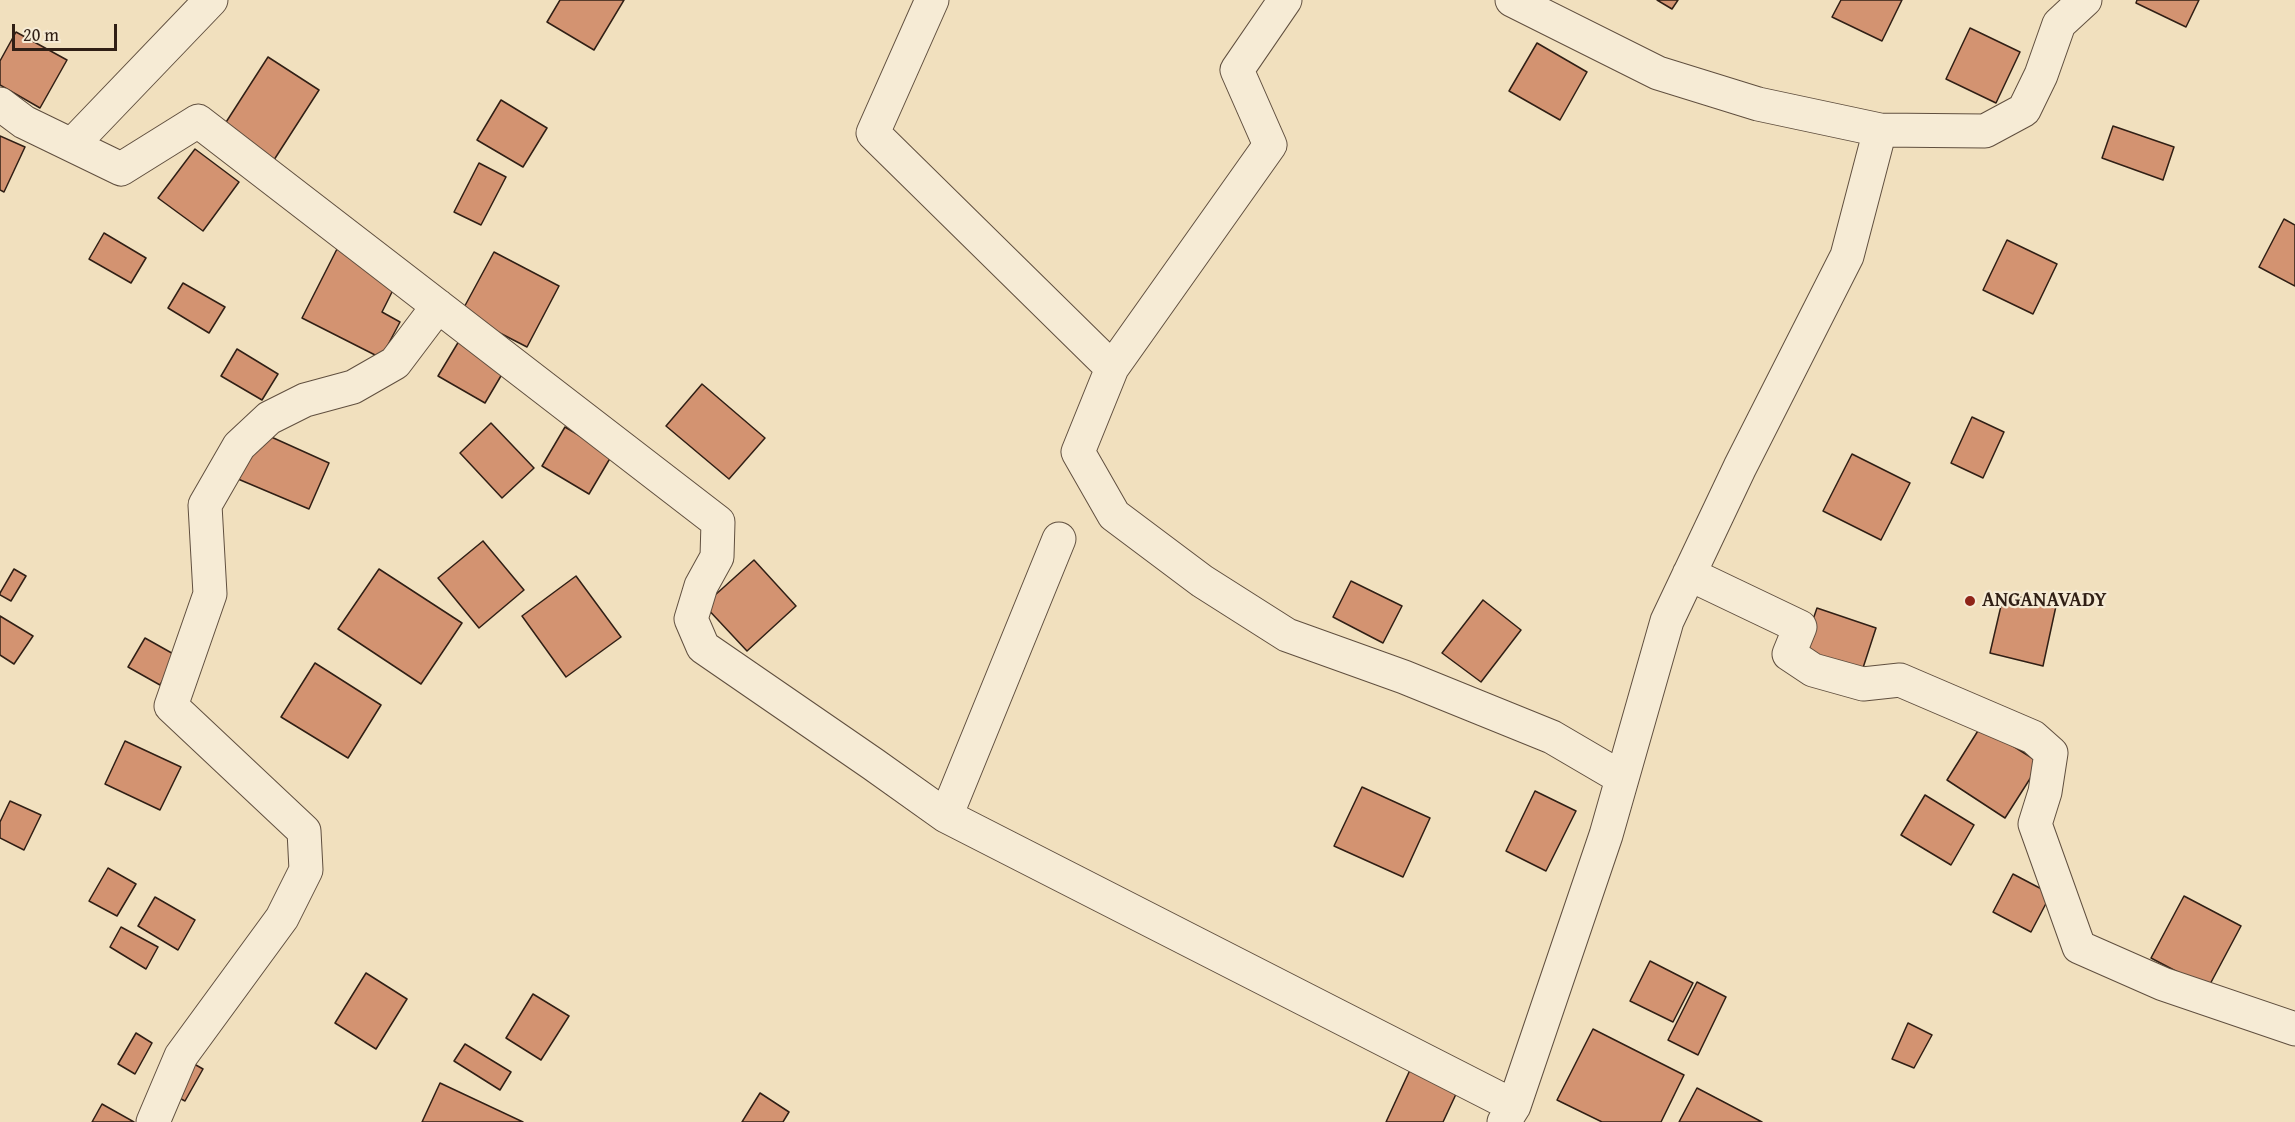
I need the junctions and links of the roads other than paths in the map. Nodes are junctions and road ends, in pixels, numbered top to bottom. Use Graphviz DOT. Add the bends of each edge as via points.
graph roads {
  1 [pos="211,0"];
  2 [pos="932,0"];
  3 [pos="1285,0"];
  4 [pos="1512,0"];
  5 [pos="2085,0"];
  6 [pos="0,104"];
  7 [pos="1880,130"];
  8 [pos="72,146"];
  9 [pos="438,306"];
  10 [pos="1112,368"];
  11 [pos="1059,539"];
  12 [pos="1689,574"];
  13 [pos="1622,778"];
  14 [pos="946,816"];
  15 [pos="2295,1029"];
  16 [pos="1509,1114"];
  17 [pos="153,1122"];
  1 -- 8 [label="street"];
  2 -- 10 [label="street" via="873,133"];
  3 -- 10 [label="street" via="1237,70 1270,145"];
  4 -- 7 [label="street" via="1658,73 1758,104"];
  5 -- 7 [label="street" via="2059,24 2025,110 1985,131"];
  6 -- 8 [label="street" via="24,122"];
  7 -- 12 [label="street" via="1847,256"];
  8 -- 9 [label="street" via="121,170 198,121"];
  9 -- 14 [label="street" via="718,522 717,557 691,619 703,647"];
  9 -- 17 [label="street" via="395,363 353,387 305,400 269,418 239,446 205,505 210,594 171,706 304,831 306,870 282,918 181,1056"];
  10 -- 13 [label="street" via="1078,452 1114,515 1202,581 1287,635 1552,737"];
  11 -- 14 [label="street"];
  12 -- 13 [label="street" via="1667,621"];
  12 -- 15 [label="street" via="1800,627 1789,654 1813,670 1863,684 1900,680 2033,736 2051,753 2036,824 2079,947 2163,984"];
  13 -- 16 [label="street" via="1606,835"];
  14 -- 16 [label="street"];
}
